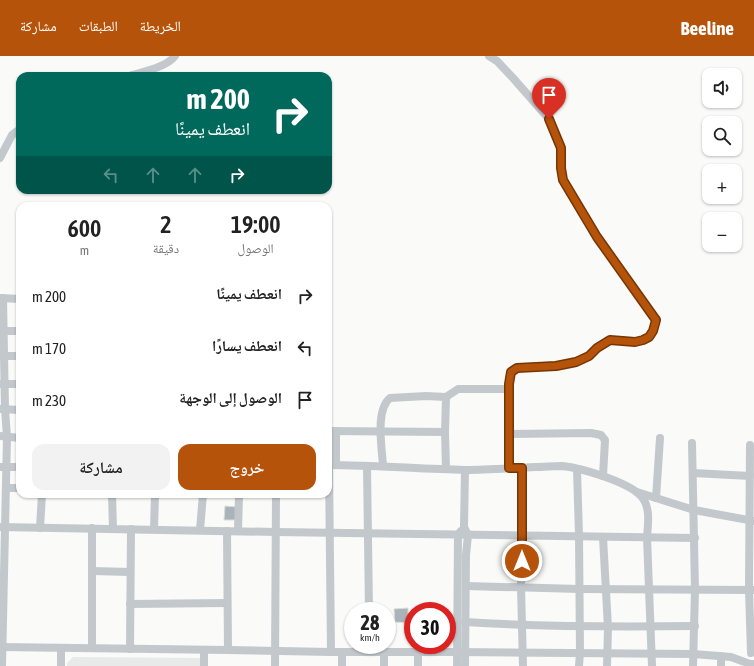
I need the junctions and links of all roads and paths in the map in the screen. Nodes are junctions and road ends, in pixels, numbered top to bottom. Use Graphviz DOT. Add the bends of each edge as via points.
graph roads {
  1 [pos="175,56"];
  2 [pos="489,56"];
  3 [pos="142,72"];
  4 [pos="16,132"];
  5 [pos="0,158"];
  6 [pos="1,298"];
  7 [pos="16,299"];
  8 [pos="2,332"];
  9 [pos="16,332"];
  10 [pos="2,356"];
  11 [pos="16,356"];
  12 [pos="2,384"];
  13 [pos="16,384"];
  14 [pos="510,389"];
  15 [pos="446,397"];
  16 [pos="3,409"];
  17 [pos="16,410"];
  18 [pos="332,431"];
  19 [pos="381,431"];
  20 [pos="445,432"];
  21 [pos="510,434"];
  22 [pos="4,437"];
  23 [pos="16,438"];
  24 [pos="660,438"];
  25 [pos="692,443"];
  26 [pos="750,445"];
  27 [pos="332,465"];
  28 [pos="16,466"];
  29 [pos="383,466"];
  30 [pos="3,467"];
  31 [pos="367,467"];
  32 [pos="509,468"];
  33 [pos="522,468"];
  34 [pos="446,469"];
  35 [pos="577,469"];
  36 [pos="465,470"];
  37 [pos="693,473"];
  38 [pos="603,476"];
  39 [pos="750,476"];
  40 [pos="6,488"];
  41 [pos="16,488"];
  42 [pos="636,492"];
  43 [pos="42,498"];
  44 [pos="112,498"];
  45 [pos="155,498"];
  46 [pos="203,498"];
  47 [pos="239,498"];
  48 [pos="276,498"];
  49 [pos="330,498"];
  50 [pos="656,498"];
  51 [pos="694,510"];
  52 [pos="752,521"];
  53 [pos="2,527"];
  54 [pos="464,527"];
  55 [pos="40,528"];
  56 [pos="92,528"];
  57 [pos="113,529"];
  58 [pos="130,529"];
  59 [pos="154,529"];
  60 [pos="200,530"];
  61 [pos="227,531"];
  62 [pos="238,531"];
  63 [pos="275,532"];
  64 [pos="329,532"];
  65 [pos="368,534"];
  66 [pos="458,535"];
  67 [pos="468,535"];
  68 [pos="579,535"];
  69 [pos="522,536"];
  70 [pos="603,537"];
  71 [pos="647,537"];
  72 [pos="695,538"];
  73 [pos="2,564"];
  74 [pos="92,571"];
  75 [pos="130,572"];
  76 [pos="466,586"];
  77 [pos="522,586"];
  78 [pos="605,588"];
  79 [pos="579,589"];
  80 [pos="648,589"];
  81 [pos="695,590"];
  82 [pos="751,590"];
  83 [pos="1,600"];
  84 [pos="369,602"];
  85 [pos="227,603"];
  86 [pos="130,604"];
  87 [pos="465,622"];
  88 [pos="522,626"];
  89 [pos="580,626"];
  90 [pos="695,626"];
  91 [pos="650,627"];
  92 [pos="608,628"];
  93 [pos="1,647"];
  94 [pos="61,648"];
  95 [pos="92,648"];
  96 [pos="130,649"];
  97 [pos="204,650"];
  98 [pos="228,650"];
  99 [pos="275,651"];
  100 [pos="331,652"];
  101 [pos="342,652"];
  102 [pos="456,652"];
  103 [pos="461,652"];
  104 [pos="523,653"];
  105 [pos="580,653"];
  106 [pos="752,653"];
  107 [pos="384,654"];
  108 [pos="418,654"];
  109 [pos="607,654"];
  110 [pos="652,654"];
  111 [pos="693,654"];
  112 [pos="721,656"];
  113 [pos="732,657"];
  114 [pos="752,665"];
  115 [pos="2,666"];
  116 [pos="61,666"];
  117 [pos="204,666"];
  118 [pos="275,666"];
  119 [pos="342,666"];
  120 [pos="384,666"];
  121 [pos="418,666"];
  122 [pos="457,666"];
  123 [pos="465,666"];
  124 [pos="523,666"];
  125 [pos="579,666"];
  126 [pos="607,666"];
  127 [pos="652,666"];
  128 [pos="694,666"];
  129 [pos="721,666"];
  1 -- 3 [label="street" via="165,64"];
  2 -- 14 [label="street" via="498,62 549,119 561,148 563,180 597,237 656,320 653,331 643,340 610,340 583,360 566,365 514,369 511,372"];
  4 -- 5 [label="street"];
  6 -- 7 [label="street"];
  6 -- 8 [label="street"];
  8 -- 9 [label="street"];
  8 -- 10 [label="street"];
  10 -- 11 [label="street"];
  10 -- 12 [label="street"];
  12 -- 13 [label="street"];
  12 -- 16 [label="street"];
  14 -- 15 [label="street" via="458,389"];
  14 -- 21 [label="street"];
  15 -- 19 [label="street" via="390,398 385,402 382,411"];
  15 -- 20 [label="street"];
  16 -- 17 [label="street"];
  16 -- 22 [label="street"];
  18 -- 19 [label="street"];
  19 -- 20 [label="street"];
  19 -- 29 [label="street"];
  20 -- 34 [label="street"];
  21 -- 32 [label="street"];
  21 -- 38 [label="street" via="601,435 604,440"];
  22 -- 23 [label="street"];
  22 -- 30 [label="street"];
  24 -- 50 [label="street"];
  25 -- 37 [label="street"];
  26 -- 39 [label="street"];
  27 -- 31 [label="street"];
  28 -- 30 [label="street"];
  29 -- 31 [label="street"];
  29 -- 34 [label="street"];
  30 -- 40 [label="street"];
  31 -- 65 [label="street"];
  32 -- 33 [label="street"];
  32 -- 36 [label="street"];
  33 -- 35 [label="street" via="563,466"];
  33 -- 69 [label="street"];
  34 -- 36 [label="street"];
  35 -- 38 [label="street"];
  35 -- 68 [label="street"];
  36 -- 54 [label="street"];
  37 -- 39 [label="street"];
  37 -- 51 [label="street"];
  38 -- 42 [label="street"];
  39 -- 52 [label="street"];
  40 -- 41 [label="street"];
  40 -- 53 [label="street"];
  42 -- 50 [label="street"];
  42 -- 71 [label="street" via="646,504 649,519"];
  43 -- 55 [label="street"];
  44 -- 57 [label="street"];
  45 -- 59 [label="street"];
  46 -- 60 [label="street"];
  47 -- 62 [label="street"];
  48 -- 63 [label="street"];
  49 -- 64 [label="street"];
  50 -- 51 [label="street"];
  51 -- 52 [label="street"];
  51 -- 72 [label="street"];
  52 -- 82 [label="street"];
  53 -- 55 [label="street"];
  53 -- 73 [label="street"];
  54 -- 66 [label="street"];
  54 -- 67 [label="street"];
  55 -- 56 [label="street"];
  56 -- 57 [label="street"];
  56 -- 74 [label="street"];
  57 -- 58 [label="street"];
  58 -- 59 [label="street"];
  58 -- 75 [label="street"];
  59 -- 60 [label="street"];
  60 -- 61 [label="street"];
  61 -- 62 [label="street"];
  61 -- 85 [label="street"];
  62 -- 63 [label="street"];
  63 -- 64 [label="street"];
  63 -- 99 [label="street"];
  64 -- 65 [label="street"];
  64 -- 100 [label="street"];
  65 -- 66 [label="street"];
  65 -- 84 [label="street"];
  66 -- 67 [label="street"];
  66 -- 103 [label="street"];
  67 -- 69 [label="street"];
  67 -- 76 [label="street"];
  68 -- 69 [label="street"];
  68 -- 70 [label="street"];
  68 -- 79 [label="street"];
  69 -- 77 [label="street"];
  70 -- 71 [label="street"];
  70 -- 78 [label="street"];
  71 -- 72 [label="street"];
  71 -- 80 [label="street"];
  72 -- 81 [label="street"];
  73 -- 83 [label="street"];
  74 -- 75 [label="street"];
  74 -- 95 [label="street"];
  75 -- 86 [label="street"];
  76 -- 77 [label="street"];
  76 -- 87 [label="street"];
  77 -- 79 [label="street"];
  77 -- 88 [label="street"];
  78 -- 79 [label="street"];
  78 -- 80 [label="street"];
  78 -- 92 [label="street"];
  79 -- 89 [label="street"];
  80 -- 81 [label="street"];
  80 -- 91 [label="street"];
  81 -- 82 [label="street"];
  81 -- 90 [label="street"];
  82 -- 106 [label="street"];
  83 -- 93 [label="street"];
  85 -- 86 [label="street"];
  85 -- 98 [label="street"];
  86 -- 96 [label="street"];
  87 -- 88 [label="street"];
  87 -- 103 [label="street"];
  88 -- 89 [label="street"];
  88 -- 104 [label="street"];
  89 -- 92 [label="street"];
  89 -- 105 [label="street"];
  90 -- 91 [label="street"];
  90 -- 111 [label="street"];
  91 -- 92 [label="street"];
  91 -- 110 [label="street"];
  92 -- 109 [label="street"];
  93 -- 94 [label="street"];
  93 -- 115 [label="street"];
  94 -- 95 [label="street"];
  94 -- 116 [label="street"];
  95 -- 96 [label="street"];
  96 -- 97 [label="street"];
  97 -- 98 [label="street"];
  97 -- 117 [label="street"];
  98 -- 99 [label="street"];
  99 -- 100 [label="street"];
  99 -- 118 [label="street"];
  100 -- 101 [label="street"];
  101 -- 119 [label="street"];
  102 -- 103 [label="street"];
  103 -- 104 [label="street"];
  103 -- 122 [label="street"];
  103 -- 123 [label="street"];
  104 -- 105 [label="street"];
  104 -- 124 [label="street"];
  105 -- 109 [label="street"];
  105 -- 125 [label="street"];
  106 -- 113 [label="street"];
  107 -- 120 [label="street"];
  108 -- 121 [label="street"];
  109 -- 110 [label="street"];
  109 -- 126 [label="street"];
  110 -- 111 [label="street"];
  110 -- 127 [label="street"];
  111 -- 112 [label="street"];
  111 -- 128 [label="street"];
  112 -- 113 [label="street"];
  112 -- 129 [label="street"];
  113 -- 114 [label="street"];
}
